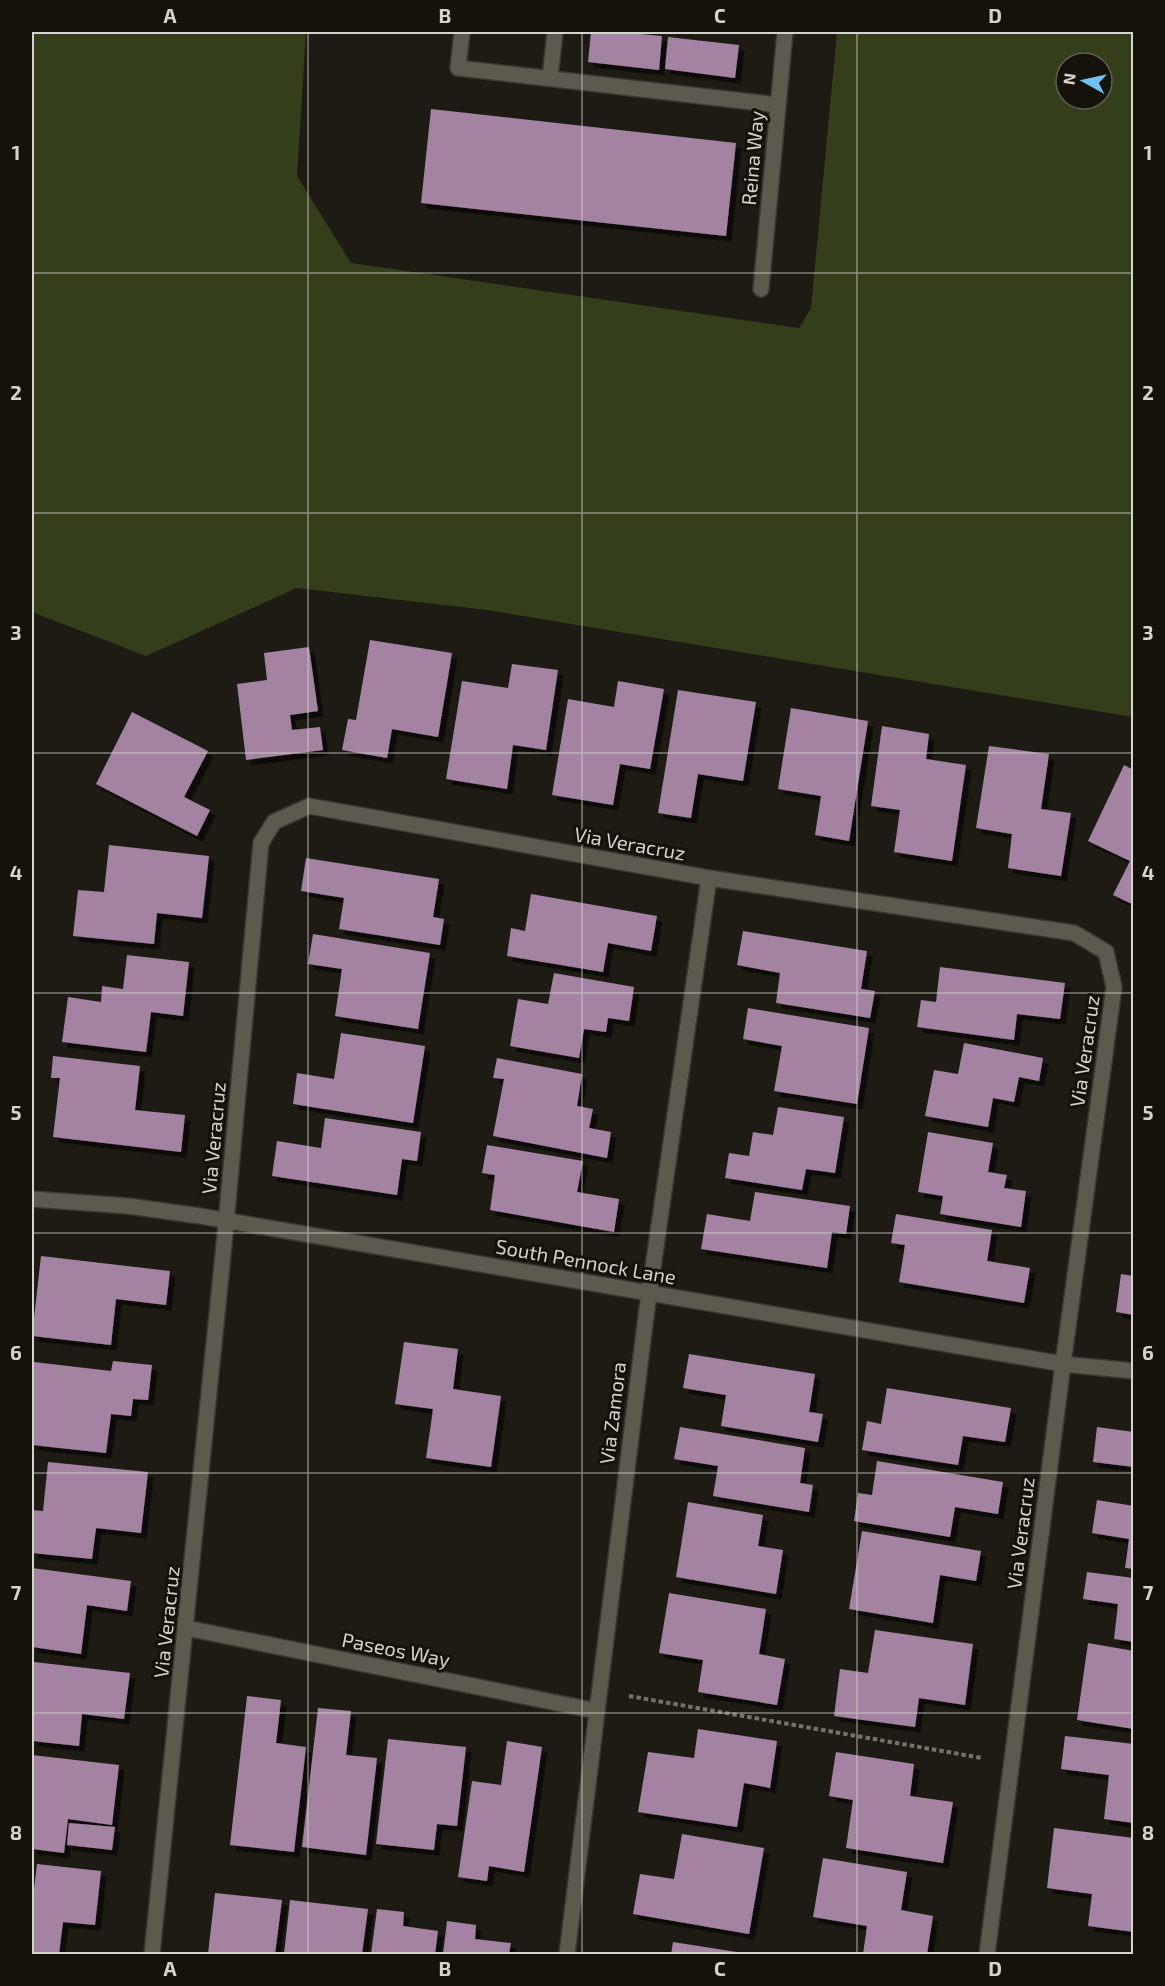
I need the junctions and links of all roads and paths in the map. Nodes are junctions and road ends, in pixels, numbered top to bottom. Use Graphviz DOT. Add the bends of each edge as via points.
graph roads {
  1 [pos="462,32"];
  2 [pos="555,32"];
  3 [pos="785,32"];
  4 [pos="550,78"];
  5 [pos="778,105"];
  6 [pos="761,289"];
  7 [pos="709,878"];
  8 [pos="32,1199"];
  9 [pos="227,1221"];
  10 [pos="649,1293"];
  11 [pos="1062,1364"];
  12 [pos="1134,1371"];
  13 [pos="186,1628"];
  14 [pos="629,1696"];
  15 [pos="597,1711"];
  16 [pos="982,1758"];
  17 [pos="152,1954"];
  18 [pos="567,1954"];
  19 [pos="987,1954"];
  1 -- 4 [label="street" via="458,68"];
  2 -- 4 [label="street"];
  3 -- 5 [label="street, Reina Way"];
  4 -- 5 [label="street"];
  5 -- 6 [label="street, Reina Way"];
  7 -- 9 [label="street, Via Veracruz" via="309,806 274,822 261,843"];
  7 -- 10 [label="street, Via Zamora"];
  7 -- 11 [label="street, Via Veracruz" via="1074,933 1106,952 1114,987"];
  8 -- 9 [label="street, South Pennock Lane" via="128,1206"];
  9 -- 10 [label="street, South Pennock Lane"];
  9 -- 13 [label="street, Via Veracruz"];
  10 -- 11 [label="street, South Pennock Lane"];
  10 -- 15 [label="street, Via Zamora"];
  11 -- 12 [label="street, South Pennock Lane"];
  11 -- 19 [label="street, Via Veracruz"];
  13 -- 15 [label="street, Paseos Way"];
  13 -- 17 [label="street, Via Veracruz"];
  14 -- 16 [label="path"];
  15 -- 18 [label="street, Via Zamora"];
}
